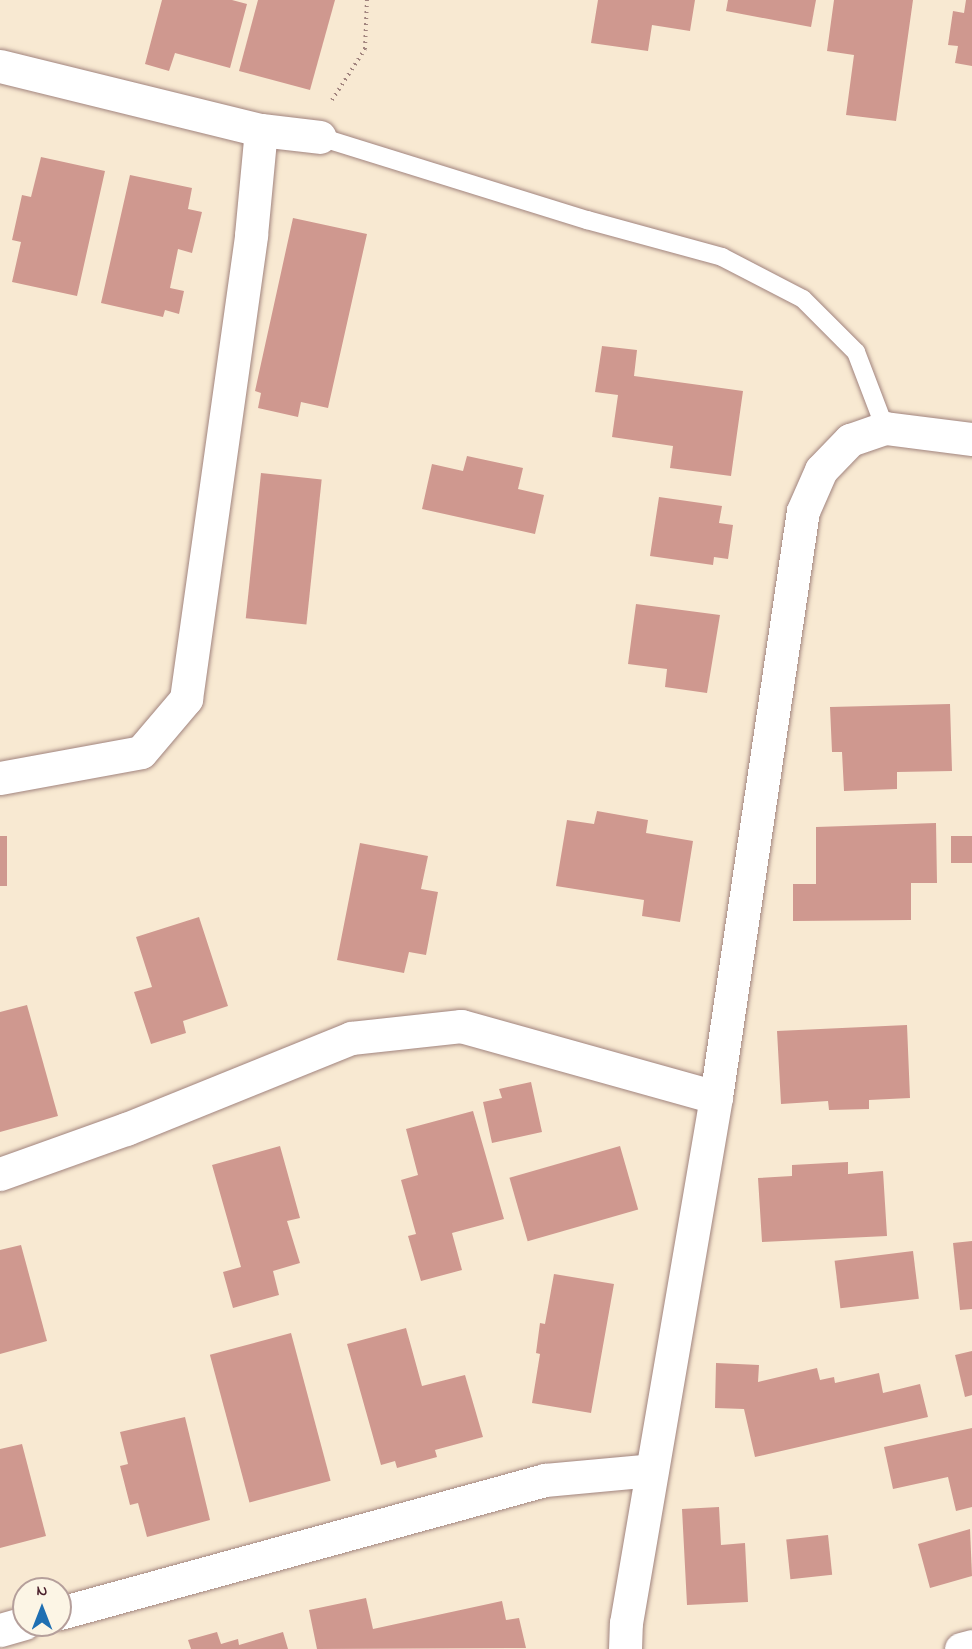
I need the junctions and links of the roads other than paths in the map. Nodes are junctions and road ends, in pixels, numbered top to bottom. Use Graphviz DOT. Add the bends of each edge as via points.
graph roads {
  1 [pos="0,66"];
  2 [pos="261,130"];
  3 [pos="320,137"];
  4 [pos="885,428"];
  5 [pos="972,439"];
  6 [pos="0,778"];
  7 [pos="716,1097"];
  8 [pos="0,1174"];
  9 [pos="652,1470"];
  10 [pos="72,1610"];
  11 [pos="972,1646"];
  12 [pos="625,1649"];
  13 [pos="961,1649"];
  1 -- 2 [label="street"];
  2 -- 3 [label="street"];
  2 -- 6 [label="street" via="251,235 186,699 141,752"];
  3 -- 4 [label="lane" via="587,220 722,257 803,299 856,352"];
  4 -- 5 [label="street"];
  4 -- 7 [label="street" via="850,440 821,470 803,511"];
  7 -- 8 [label="street" via="460,1026 351,1038 126,1129"];
  7 -- 9 [label="street"];
  9 -- 10 [label="street" via="545,1480"];
  9 -- 12 [label="street"];
  11 -- 13 [label="street"];
}
